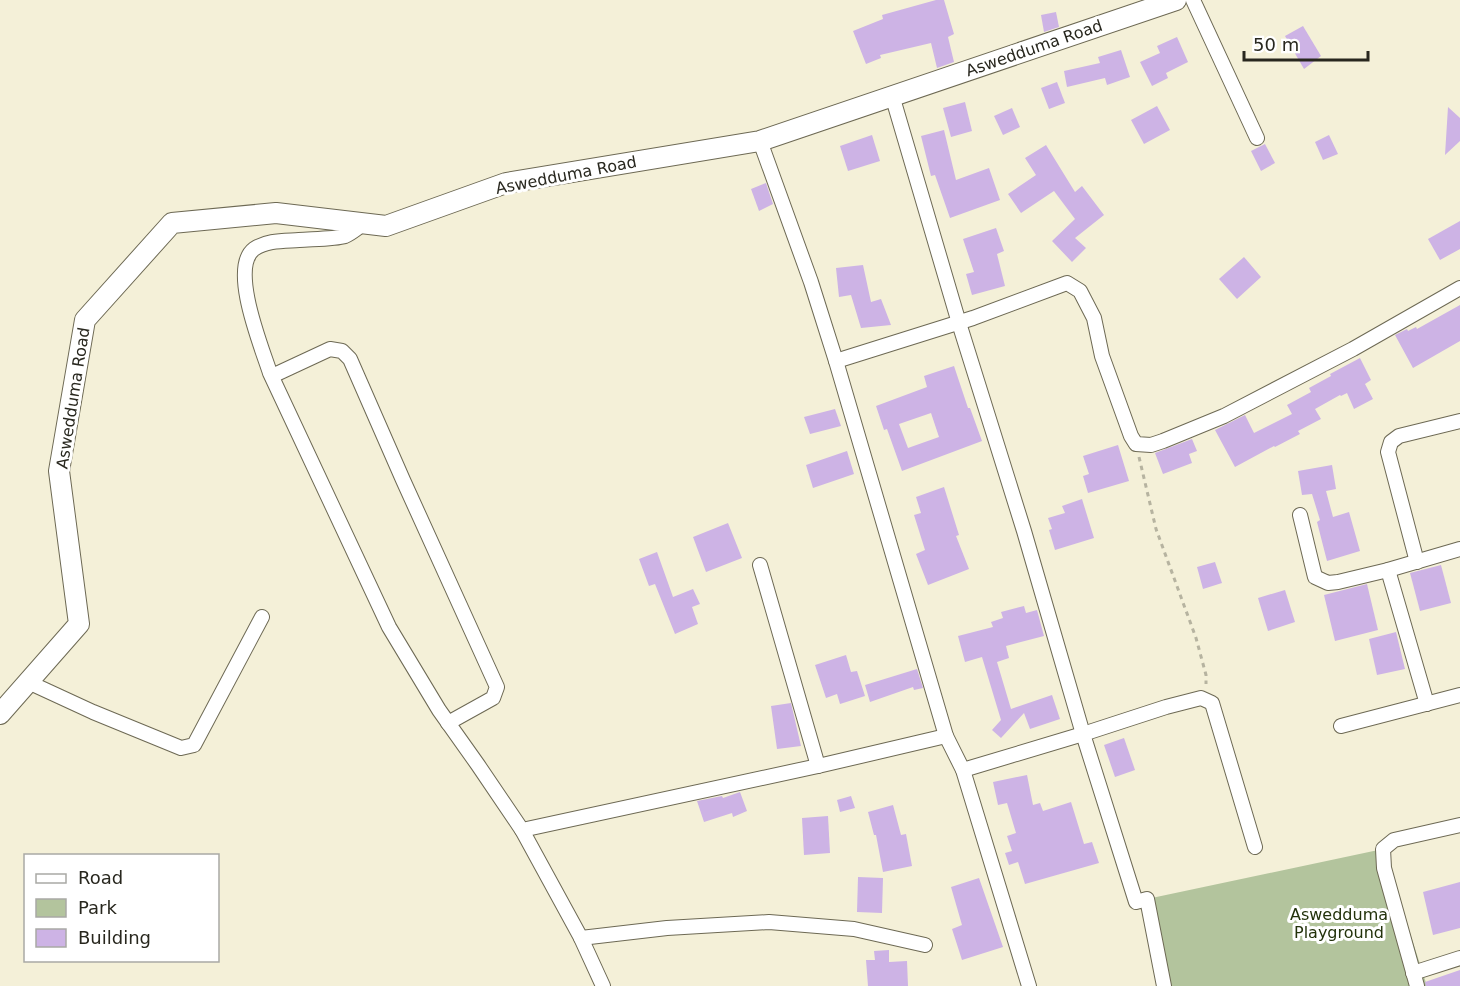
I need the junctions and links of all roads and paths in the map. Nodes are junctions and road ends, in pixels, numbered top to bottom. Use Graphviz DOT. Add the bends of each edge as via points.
graph roads {
  1 [pos="1176,0"];
  2 [pos="1193,0"];
  3 [pos="894,102"];
  4 [pos="1257,138"];
  5 [pos="760,141"];
  6 [pos="365,223"];
  7 [pos="1460,288"];
  8 [pos="959,323"];
  9 [pos="836,361"];
  10 [pos="272,376"];
  11 [pos="1460,421"];
  12 [pos="1136,444"];
  13 [pos="1300,514"];
  14 [pos="1460,549"];
  15 [pos="1417,562"];
  16 [pos="760,565"];
  17 [pos="1388,570"];
  18 [pos="262,617"];
  19 [pos="28,682"];
  20 [pos="1460,695"];
  21 [pos="1205,699"];
  22 [pos="1427,704"];
  23 [pos="0,714"];
  24 [pos="448,723"];
  25 [pos="1341,726"];
  26 [pos="1083,734"];
  27 [pos="946,736"];
  28 [pos="818,766"];
  29 [pos="963,770"];
  30 [pos="1460,825"];
  31 [pos="522,830"];
  32 [pos="1254,847"];
  33 [pos="581,938"];
  34 [pos="925,945"];
  35 [pos="1460,958"];
  36 [pos="1415,979"];
  37 [pos="603,986"];
  38 [pos="1029,986"];
  39 [pos="1164,986"];
  1 -- 5 [label="street, Aswedduma Road"];
  2 -- 4 [label="street"];
  3 -- 8 [label="street"];
  5 -- 6 [label="street, Aswedduma Road" via="506,183 386,226"];
  5 -- 9 [label="street"];
  6 -- 10 [label="street" via="344,236 269,242 253,250 244,275 245,291"];
  6 -- 19 [label="street, Aswedduma Road" via="276,213 172,223 85,320 59,471 80,624"];
  7 -- 12 [label="street" via="1224,416 1151,445"];
  8 -- 9 [label="street"];
  8 -- 12 [label="street" via="1067,283 1080,291 1094,318 1102,356"];
  8 -- 26 [label="street"];
  9 -- 27 [label="street"];
  10 -- 24 [label="street" via="389,627"];
  10 -- 24 [label="street" via="330,349 342,351 351,359 497,687 493,698"];
  11 -- 15 [label="street" via="1399,436 1391,442 1388,452"];
  12 -- 21 [label="path" via="1156,529 1196,638 1206,675"];
  13 -- 17 [label="street" via="1315,577 1328,583"];
  14 -- 15 [label="street"];
  15 -- 17 [label="street"];
  16 -- 28 [label="street"];
  17 -- 22 [label="street"];
  18 -- 19 [label="street" via="194,745 181,748"];
  19 -- 23 [label="street, Aswedduma Road"];
  20 -- 22 [label="street"];
  21 -- 26 [label="street" via="1166,707"];
  21 -- 32 [label="street" via="1212,703"];
  22 -- 25 [label="street"];
  24 -- 31 [label="street"];
  26 -- 29 [label="street"];
  26 -- 39 [label="street" via="1136,902 1147,899"];
  27 -- 28 [label="street"];
  27 -- 29 [label="street"];
  28 -- 31 [label="street"];
  29 -- 38 [label="street"];
  30 -- 36 [label="street" via="1394,840 1383,849 1384,868"];
  31 -- 33 [label="street"];
  33 -- 34 [label="street" via="769,922 854,929"];
  33 -- 37 [label="street"];
  35 -- 36 [label="street"];
}
